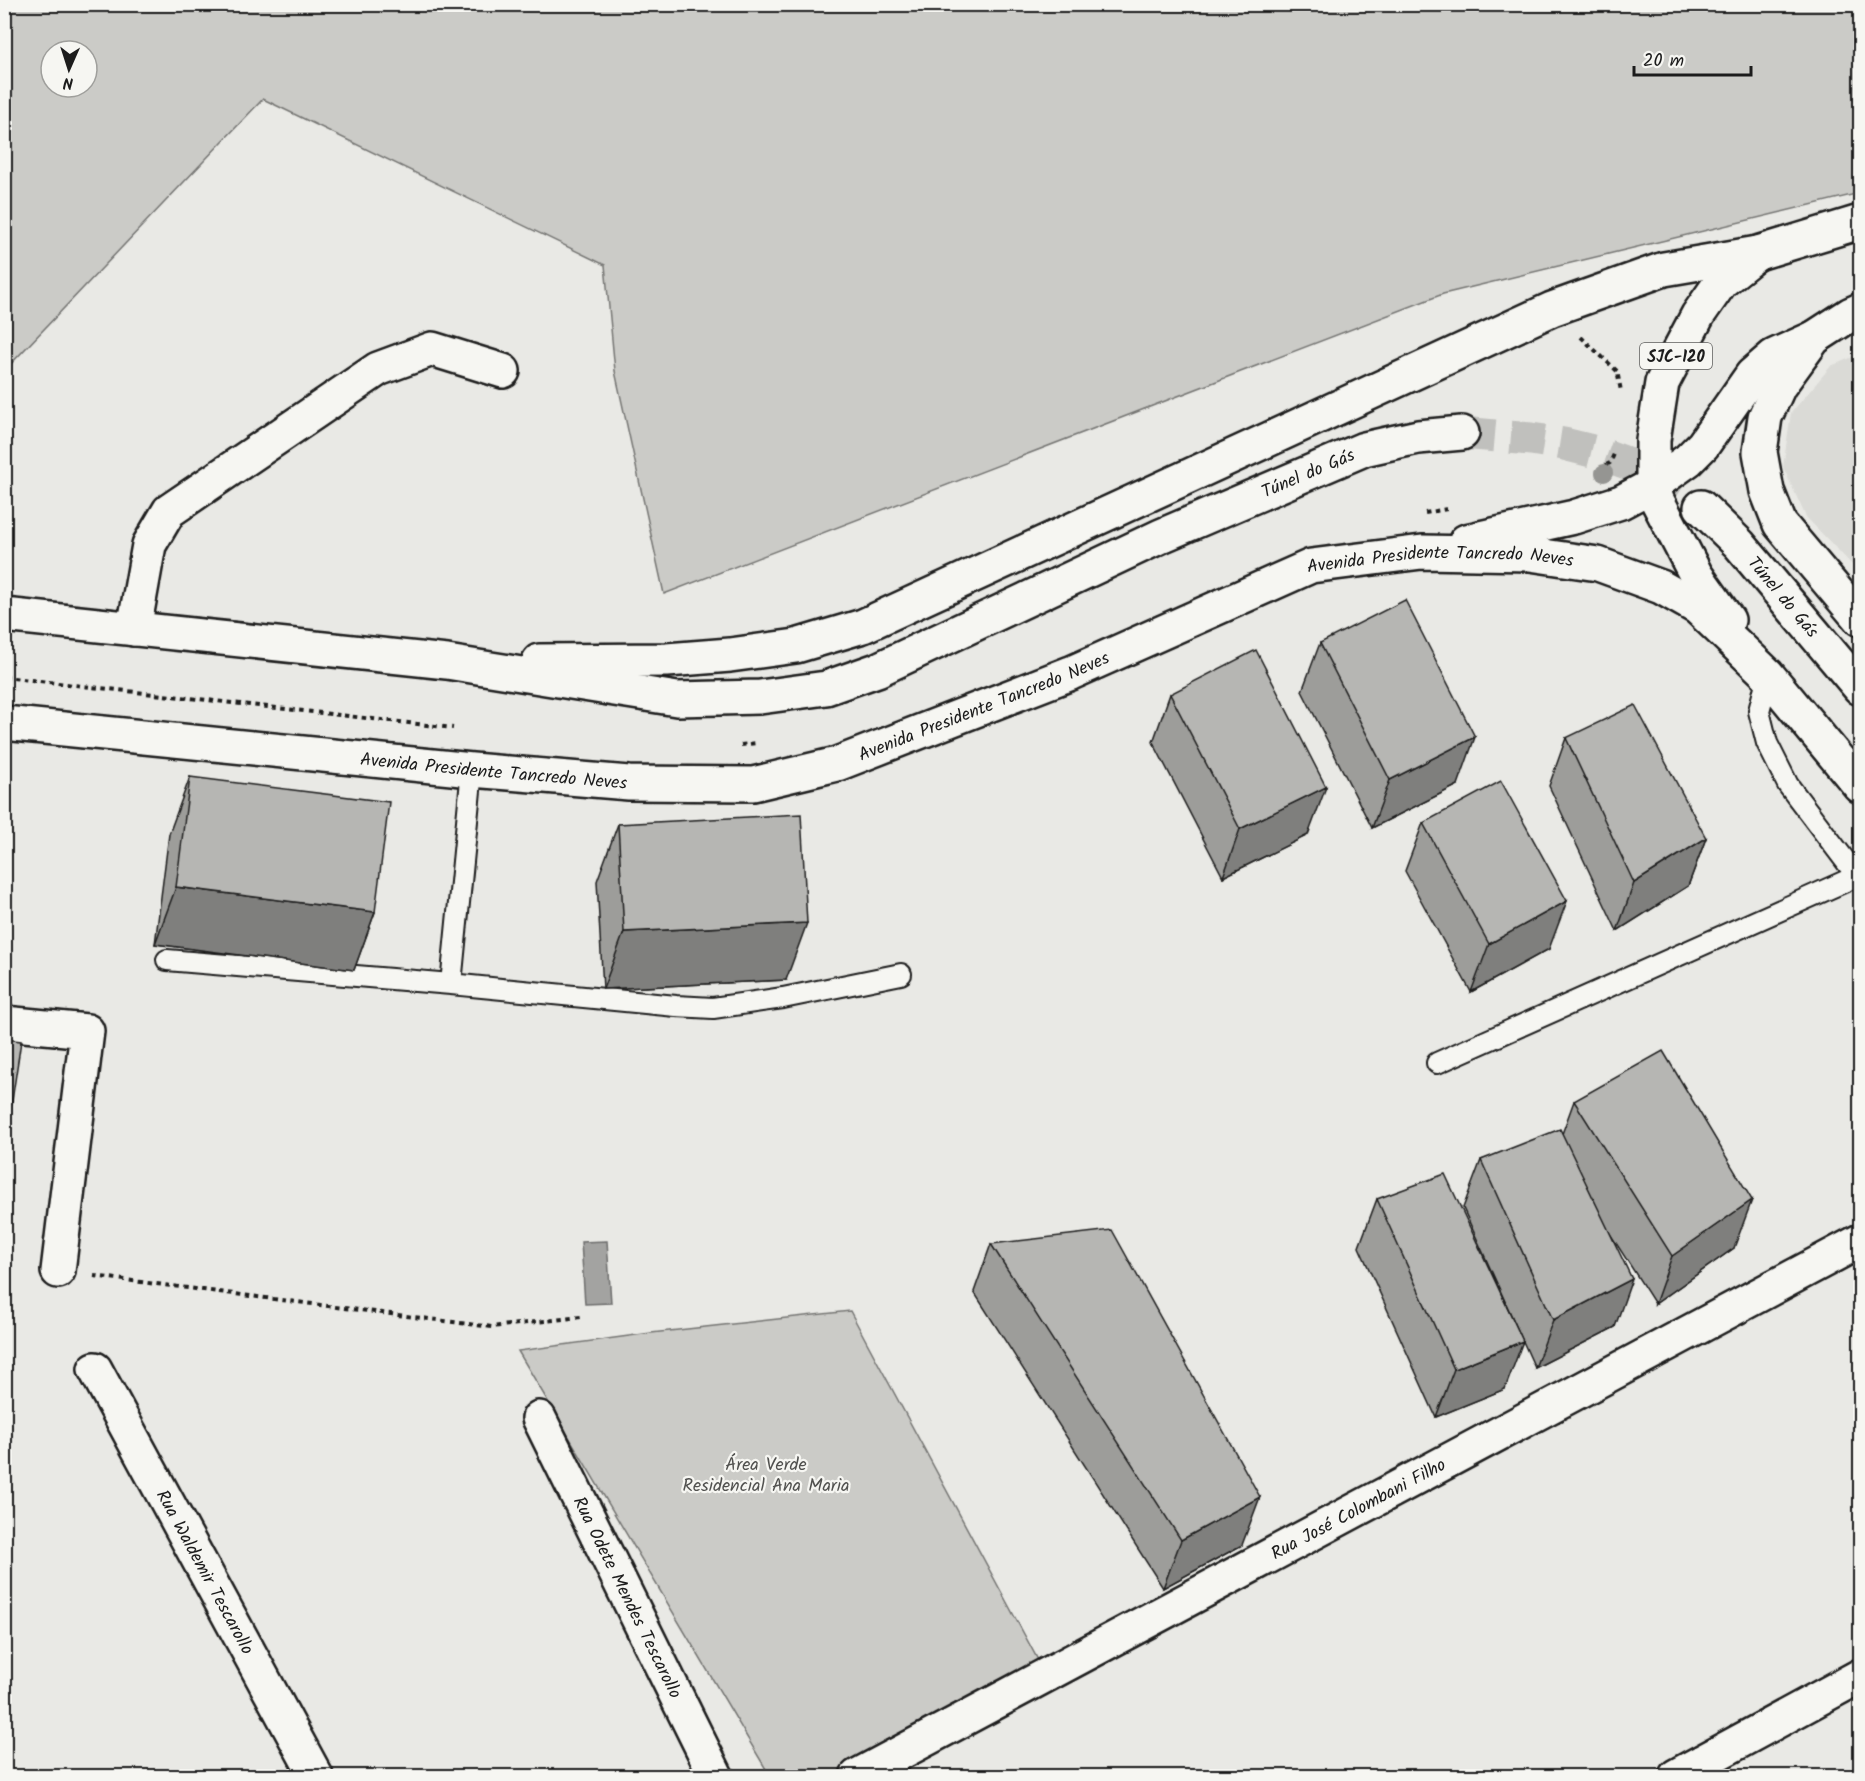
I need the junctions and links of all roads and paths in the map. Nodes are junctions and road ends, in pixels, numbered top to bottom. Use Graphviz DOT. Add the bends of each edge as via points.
graph roads {
  1 [pos="1860,222"];
  2 [pos="1758,253"];
  3 [pos="1860,310"];
  4 [pos="1814,338"];
  5 [pos="503,371"];
  6 [pos="1462,433"];
  7 [pos="1653,485"];
  8 [pos="1701,507"];
  9 [pos="1422,552"];
  10 [pos="4,615"];
  11 [pos="1860,620"];
  12 [pos="134,629"];
  13 [pos="447,662"];
  14 [pos="1768,675"];
  15 [pos="1860,688"];
  16 [pos="4,723"];
  17 [pos="472,770"];
  18 [pos="1860,786"];
  19 [pos="1859,875"];
  20 [pos="167,960"];
  21 [pos="901,974"];
  22 [pos="451,984"];
  23 [pos="4,1023"];
  24 [pos="1437,1062"];
  25 [pos="1860,1241"];
  26 [pos="58,1271"];
  27 [pos="582,1317"];
  28 [pos="95,1369"];
  29 [pos="538,1419"];
  30 [pos="1860,1676"];
  31 [pos="316,1776"];
  32 [pos="716,1776"];
  33 [pos="856,1776"];
  34 [pos="1677,1776"];
  1 -- 2 [label="main road, SJC-120"];
  2 -- 7 [label="main road, SJC-120" via="1721,282 1698,315 1662,383 1653,440"];
  2 -- 13 [label="main road" via="1664,269 1552,309 863,626 795,646 730,655 667,660"];
  3 -- 4 [label="main road"];
  4 -- 7 [label="main road" via="1774,356 1752,375 1703,445"];
  4 -- 11 [label="main road" via="1779,386 1765,417 1760,452 1767,491 1780,524"];
  5 -- 12 [label="main road" via="432,349 378,369 169,512 149,545"];
  6 -- 13 [label="main road, Túnel do Gás" via="1418,436 1364,449 1161,536 877,670 826,688 760,697 677,699"];
  7 -- 9 [label="main road" via="1621,501 1574,516"];
  7 -- 14 [label="main road" via="1696,575"];
  8 -- 15 [label="main road, Túnel do Gás" via="1739,544"];
  9 -- 14 [label="main road, Avenida Presidente Tancredo Neves" via="1530,554 1598,564 1661,587 1698,608"];
  9 -- 17 [label="main road, Avenida Presidente Tancredo Neves" via="1311,566 1071,673 837,764 753,784 629,783"];
  10 -- 12 [label="main road"];
  12 -- 13 [label="main road"];
  14 -- 18 [label="main road, Avenida Presidente Tancredo Neves"];
  14 -- 19 [label="lane" via="1759,711 1767,743 1788,785"];
  16 -- 17 [label="main road, Avenida Presidente Tancredo Neves"];
  17 -- 22 [label="lane"];
  19 -- 24 [label="lane"];
  20 -- 22 [label="lane"];
  21 -- 22 [label="lane" via="783,999 713,1008"];
  23 -- 26 [label="main road" via="87,1031"];
  25 -- 33 [label="main road, Rua José Colombani Filho"];
  26 -- 27 [label="path" via="492,1327"];
  28 -- 31 [label="main road, Rua Waldemir Tescarollo"];
  29 -- 32 [label="main road, Rua Odete Mendes Tescarollo"];
  30 -- 34 [label="main road"];
}
